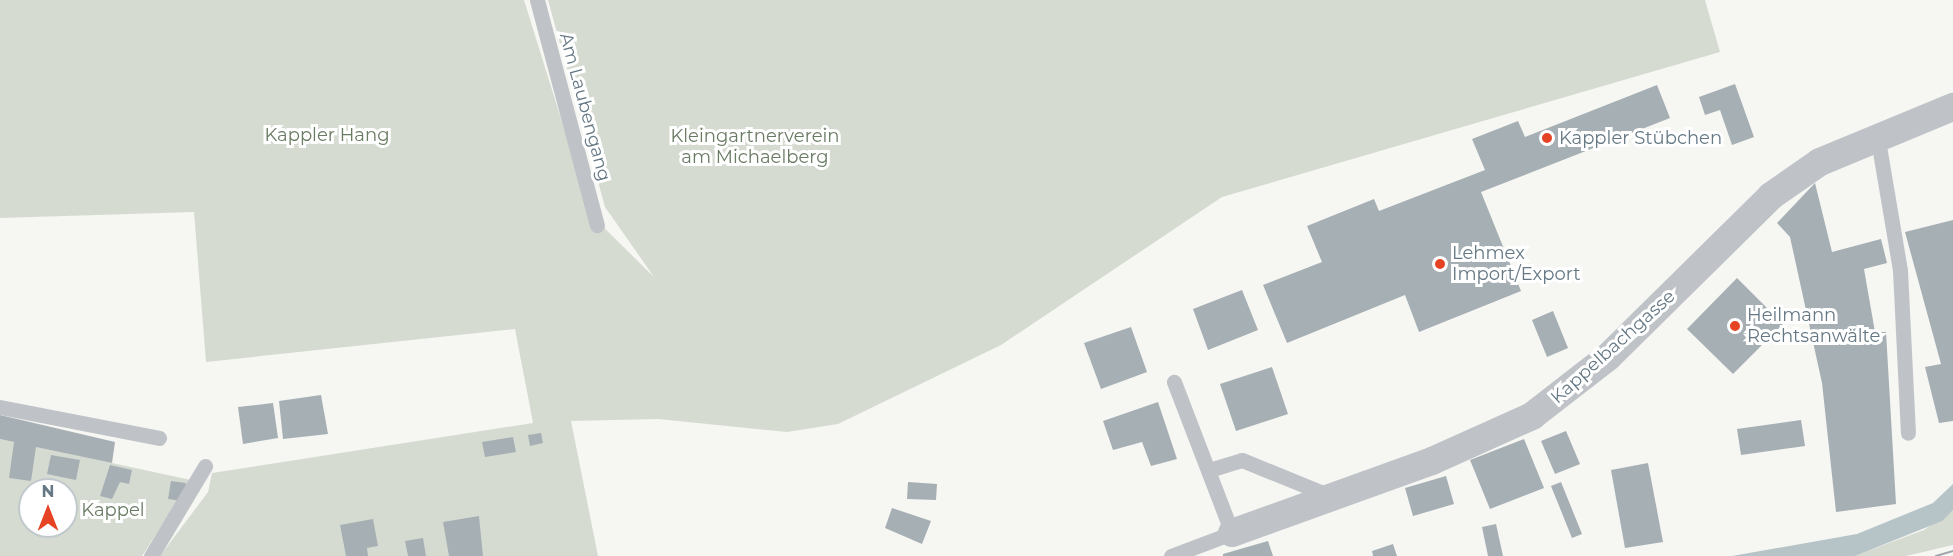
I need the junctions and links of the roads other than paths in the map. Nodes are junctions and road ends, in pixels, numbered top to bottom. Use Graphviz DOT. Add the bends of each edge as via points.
graph roads {
  1 [pos="537,0"];
  2 [pos="1953,107"];
  3 [pos="1878,140"];
  4 [pos="597,225"];
  5 [pos="1174,382"];
  6 [pos="0,407"];
  7 [pos="1908,433"];
  8 [pos="159,438"];
  9 [pos="206,466"];
  10 [pos="1209,470"];
  11 [pos="1336,498"];
  12 [pos="1232,533"];
  13 [pos="151,556"];
  14 [pos="1171,556"];
  1 -- 4 [label="lane, Am Laubengang"];
  2 -- 3 [label="street, Kappelbachgasse"];
  3 -- 7 [label="lane" via="1900,270"];
  3 -- 11 [label="street, Kappelbachgasse" via="1820,162 1771,196 1558,400 1501,434"];
  5 -- 10 [label="lane"];
  6 -- 8 [label="lane"];
  9 -- 13 [label="lane"];
  10 -- 11 [label="lane" via="1242,460"];
  10 -- 12 [label="lane"];
  11 -- 12 [label="street, Kappelbachgasse"];
  12 -- 14 [label="lane, Kappelbachgasse"];
}
